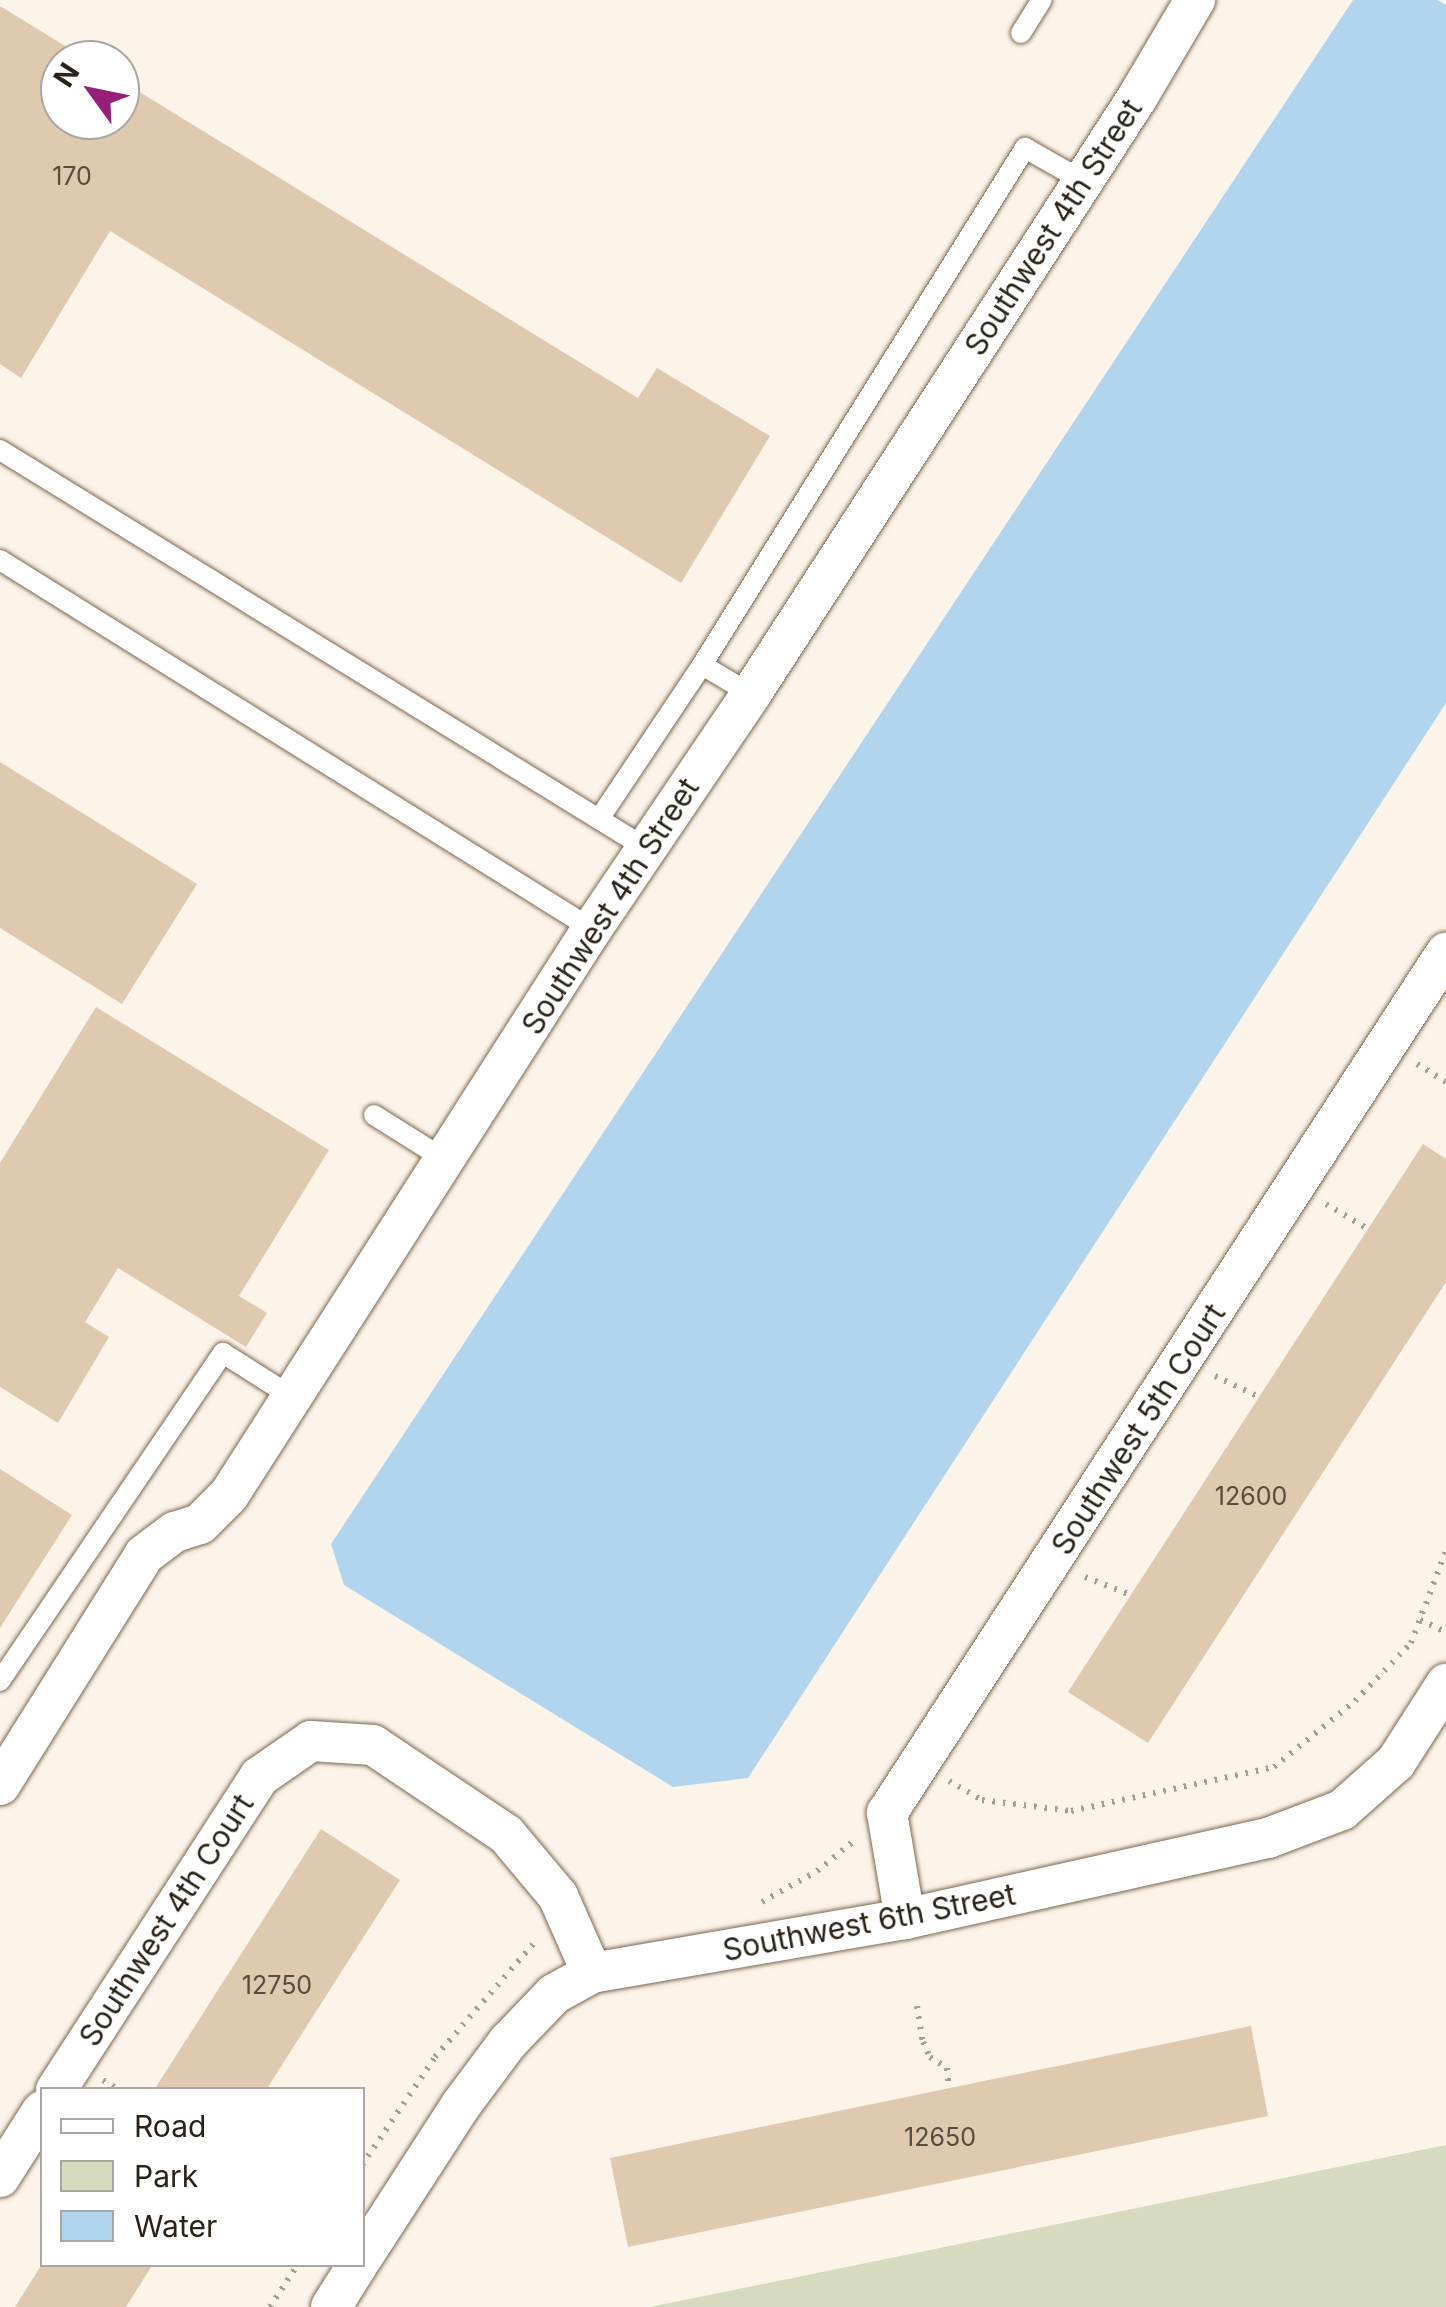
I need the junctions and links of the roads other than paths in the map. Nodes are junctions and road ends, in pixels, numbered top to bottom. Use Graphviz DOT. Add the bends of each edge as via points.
graph roads {
  1 [pos="1042,0"];
  2 [pos="1196,0"];
  3 [pos="1022,32"];
  4 [pos="1083,181"];
  5 [pos="0,450"];
  6 [pos="0,560"];
  7 [pos="702,665"];
  8 [pos="751,694"];
  9 [pos="600,819"];
  10 [pos="646,848"];
  11 [pos="592,928"];
  12 [pos="1446,953"];
  13 [pos="374,1115"];
  14 [pos="444,1159"];
  15 [pos="292,1397"];
  16 [pos="0,1680"];
  17 [pos="1446,1684"];
  18 [pos="2,1777"];
  19 [pos="905,1919"];
  20 [pos="592,1973"];
  21 [pos="58,2087"];
  22 [pos="40,2114"];
  23 [pos="0,2176"];
  24 [pos="365,2253"];
  25 [pos="356,2267"];
  26 [pos="331,2307"];
  1 -- 3 [label="lane"];
  2 -- 4 [label="street, Southwest 4th Street"];
  4 -- 7 [label="lane" via="1025,148"];
  4 -- 8 [label="street, Southwest 4th Street"];
  5 -- 9 [label="lane"];
  6 -- 11 [label="lane"];
  7 -- 8 [label="lane"];
  7 -- 9 [label="lane"];
  8 -- 10 [label="street, Southwest 4th Street"];
  9 -- 10 [label="lane"];
  10 -- 11 [label="street, Southwest 4th Street"];
  11 -- 14 [label="street, Southwest 4th Street"];
  12 -- 19 [label="street, Southwest 5th Court" via="886,1814"];
  13 -- 14 [label="lane"];
  14 -- 15 [label="street, Southwest 4th Street"];
  15 -- 16 [label="lane" via="222,1353"];
  15 -- 18 [label="street, Southwest 4th Street" via="229,1495 200,1524 175,1532 144,1556"];
  17 -- 19 [label="street, Southwest 6th Street" via="1396,1762 1342,1810 1268,1838"];
  19 -- 20 [label="street, Southwest 6th Street"];
  20 -- 21 [label="street, Southwest 4th Court" via="558,1896 506,1834 373,1745 311,1741 259,1776"];
  20 -- 24 [label="street, Southwest 6th Street" via="554,1994 508,2042"];
  22 -- 23 [label="street"];
  25 -- 26 [label="street"];
}
